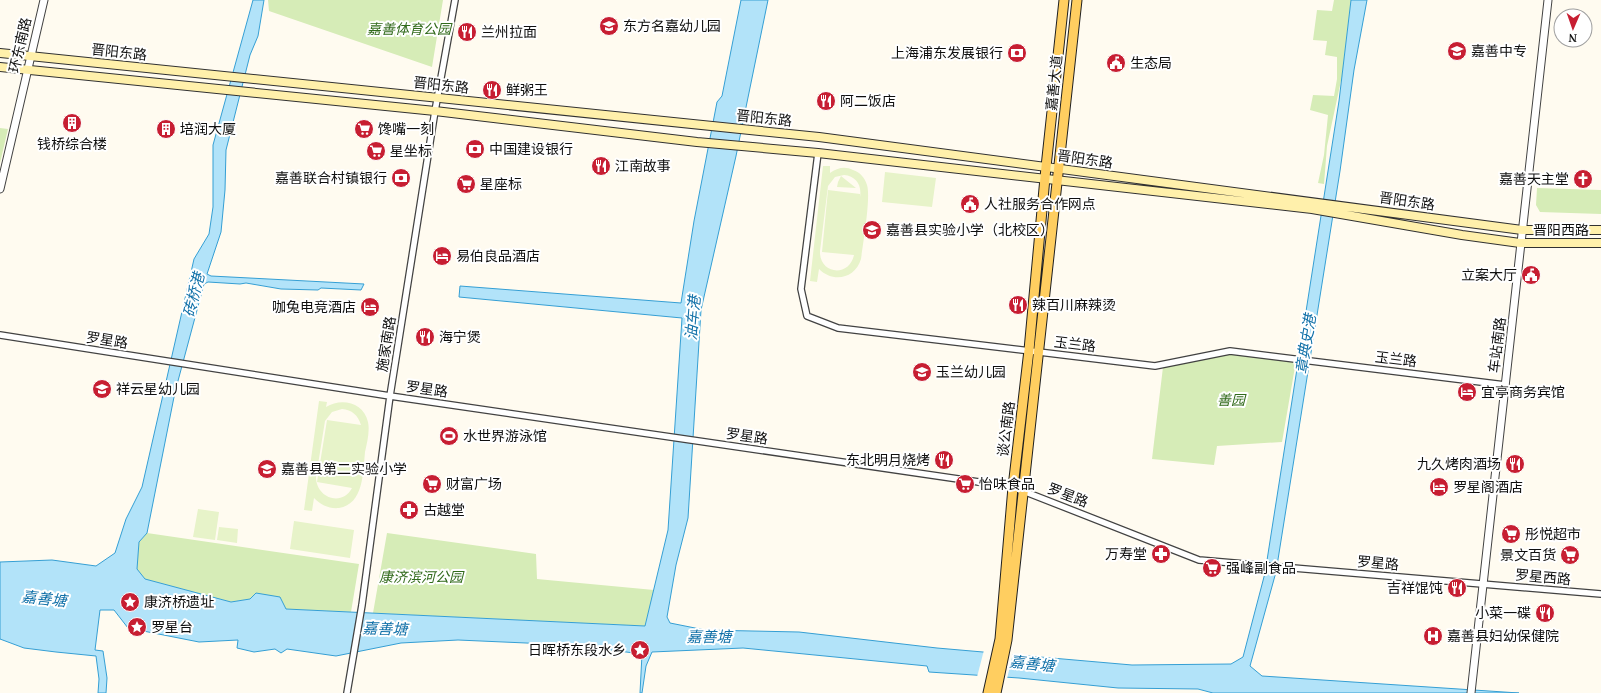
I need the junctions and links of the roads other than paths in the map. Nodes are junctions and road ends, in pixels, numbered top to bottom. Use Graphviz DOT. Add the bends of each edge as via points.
graph roads {
  1 [pos="44,0"];
  2 [pos="455,0"];
  3 [pos="1064,0"];
  4 [pos="1077,0"];
  5 [pos="1548,0"];
  6 [pos="0,53"];
  7 [pos="30,56"];
  8 [pos="0,66"];
  9 [pos="27,70"];
  10 [pos="438,98"];
  11 [pos="435,111"];
  12 [pos="818,153"];
  13 [pos="1046,167"];
  14 [pos="1058,168"];
  15 [pos="1045,179"];
  16 [pos="1057,180"];
  17 [pos="0,189"];
  18 [pos="1314,206"];
  19 [pos="1343,210"];
  20 [pos="1522,230"];
  21 [pos="1601,230"];
  22 [pos="1520,243"];
  23 [pos="1601,243"];
  24 [pos="0,335"];
  25 [pos="1034,351"];
  26 [pos="1505,385"];
  27 [pos="390,396"];
  28 [pos="1013,486"];
  29 [pos="1022,490"];
  30 [pos="1482,584"];
  31 [pos="1601,594"];
  32 [pos="1003,640"];
  33 [pos="347,693"];
  34 [pos="988,693"];
  35 [pos="996,693"];
  36 [pos="1471,693"];
  1 -- 7 [label="street, 环东南路"];
  2 -- 10 [label="street, 施家南路"];
  3 -- 13 [label="main road, 嘉善大道"];
  4 -- 14 [label="main road, 嘉善大道"];
  5 -- 20 [label="street, 车站南路"];
  6 -- 7 [label="main road, 晋阳东路"];
  7 -- 9 [label="street, 环东南路"];
  7 -- 10 [label="main road, 晋阳东路"];
  8 -- 9 [label="main road, 晋阳东路"];
  9 -- 11 [label="main road, 晋阳东路"];
  9 -- 17 [label="street, 环东南路"];
  10 -- 11 [label="street, 施家南路"];
  10 -- 13 [label="main road, 晋阳东路" via="819,137"];
  11 -- 12 [label="main road, 晋阳东路" via="749,148"];
  11 -- 27 [label="street, 施家南路"];
  12 -- 15 [label="main road, 晋阳东路"];
  12 -- 25 [label="street, 玉兰路" via="801,289 806,316 838,328"];
  13 -- 14 [label="main road, 晋阳东路"];
  13 -- 15 [label="main road, 谈公南路"];
  14 -- 16 [label="main road, 谈公南路"];
  14 -- 18 [label="main road, 晋阳东路"];
  15 -- 16 [label="main road, 晋阳东路"];
  15 -- 25 [label="main road, 谈公南路"];
  16 -- 18 [label="main road, 晋阳东路"];
  16 -- 25 [label="main road, 谈公南路"];
  18 -- 19 [label="main road, 晋阳东路"];
  19 -- 20 [label="main road, 晋阳东路"];
  19 -- 22 [label="main road, 晋阳东路" via="1462,235"];
  20 -- 21 [label="main road, 晋阳西路"];
  20 -- 22 [label="street, 车站南路"];
  22 -- 23 [label="main road, 晋阳西路"];
  22 -- 26 [label="street, 车站南路"];
  24 -- 27 [label="street, 罗星路"];
  25 -- 26 [label="street, 玉兰路" via="1155,366 1230,351"];
  25 -- 28 [label="main road, 谈公南路"];
  25 -- 29 [label="main road, 谈公南路"];
  26 -- 30 [label="street, 车站南路"];
  27 -- 28 [label="street, 罗星路"];
  27 -- 33 [label="street, 施家南路" via="362,605"];
  28 -- 29 [label="street, 罗星路"];
  28 -- 32 [label="main road, 谈公南路"];
  29 -- 30 [label="street, 罗星路" via="1199,560"];
  29 -- 32 [label="main road, 谈公南路"];
  30 -- 31 [label="street, 罗星西路"];
  30 -- 36 [label="street, 车站南路"];
  32 -- 34 [label="main road, 谈公南路"];
  32 -- 35 [label="main road, 谈公南路"];
}
